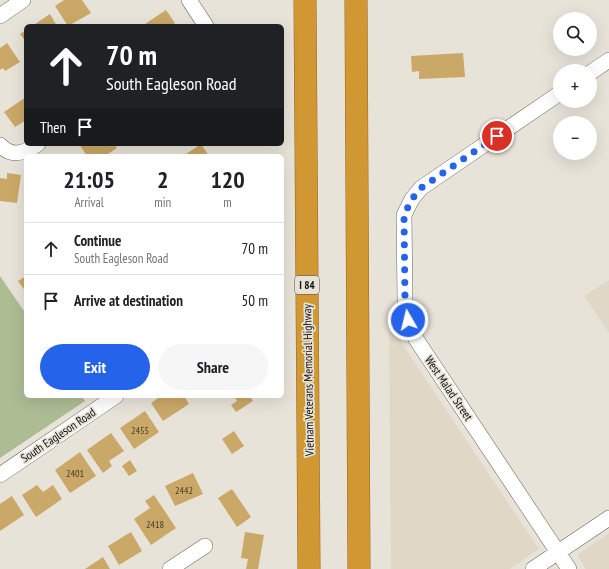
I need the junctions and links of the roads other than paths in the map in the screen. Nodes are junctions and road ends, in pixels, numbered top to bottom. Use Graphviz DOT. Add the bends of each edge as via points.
graph roads {
  1 [pos="23,0"];
  2 [pos="189,0"];
  3 [pos="305,0"];
  4 [pos="358,0"];
  5 [pos="0,16"];
  6 [pos="205,24"];
  7 [pos="609,60"];
  8 [pos="597,68"];
  9 [pos="553,98"];
  10 [pos="0,145"];
  11 [pos="34,146"];
  12 [pos="113,398"];
  13 [pos="0,475"];
  14 [pos="609,518"];
  15 [pos="205,546"];
  16 [pos="558,552"];
  17 [pos="170,569"];
  18 [pos="309,569"];
  19 [pos="359,569"];
  20 [pos="533,569"];
  21 [pos="569,569"];
  1 -- 5 [label="street"];
  2 -- 6 [label="street"];
  3 -- 18 [label="highway, Vietnam Veterans Memorial Highway / I 84"];
  4 -- 19 [label="highway"];
  7 -- 8 [label="street"];
  9 -- 16 [label="street, West Malad Street" via="421,188 404,215 405,300 408,320 416,338"];
  10 -- 11 [label="street" via="11,153 20,154"];
  12 -- 13 [label="street, South Eagleson Road"];
  14 -- 16 [label="street"];
  15 -- 17 [label="street"];
  16 -- 20 [label="street"];
  16 -- 21 [label="street, West Malad Street"];
}
